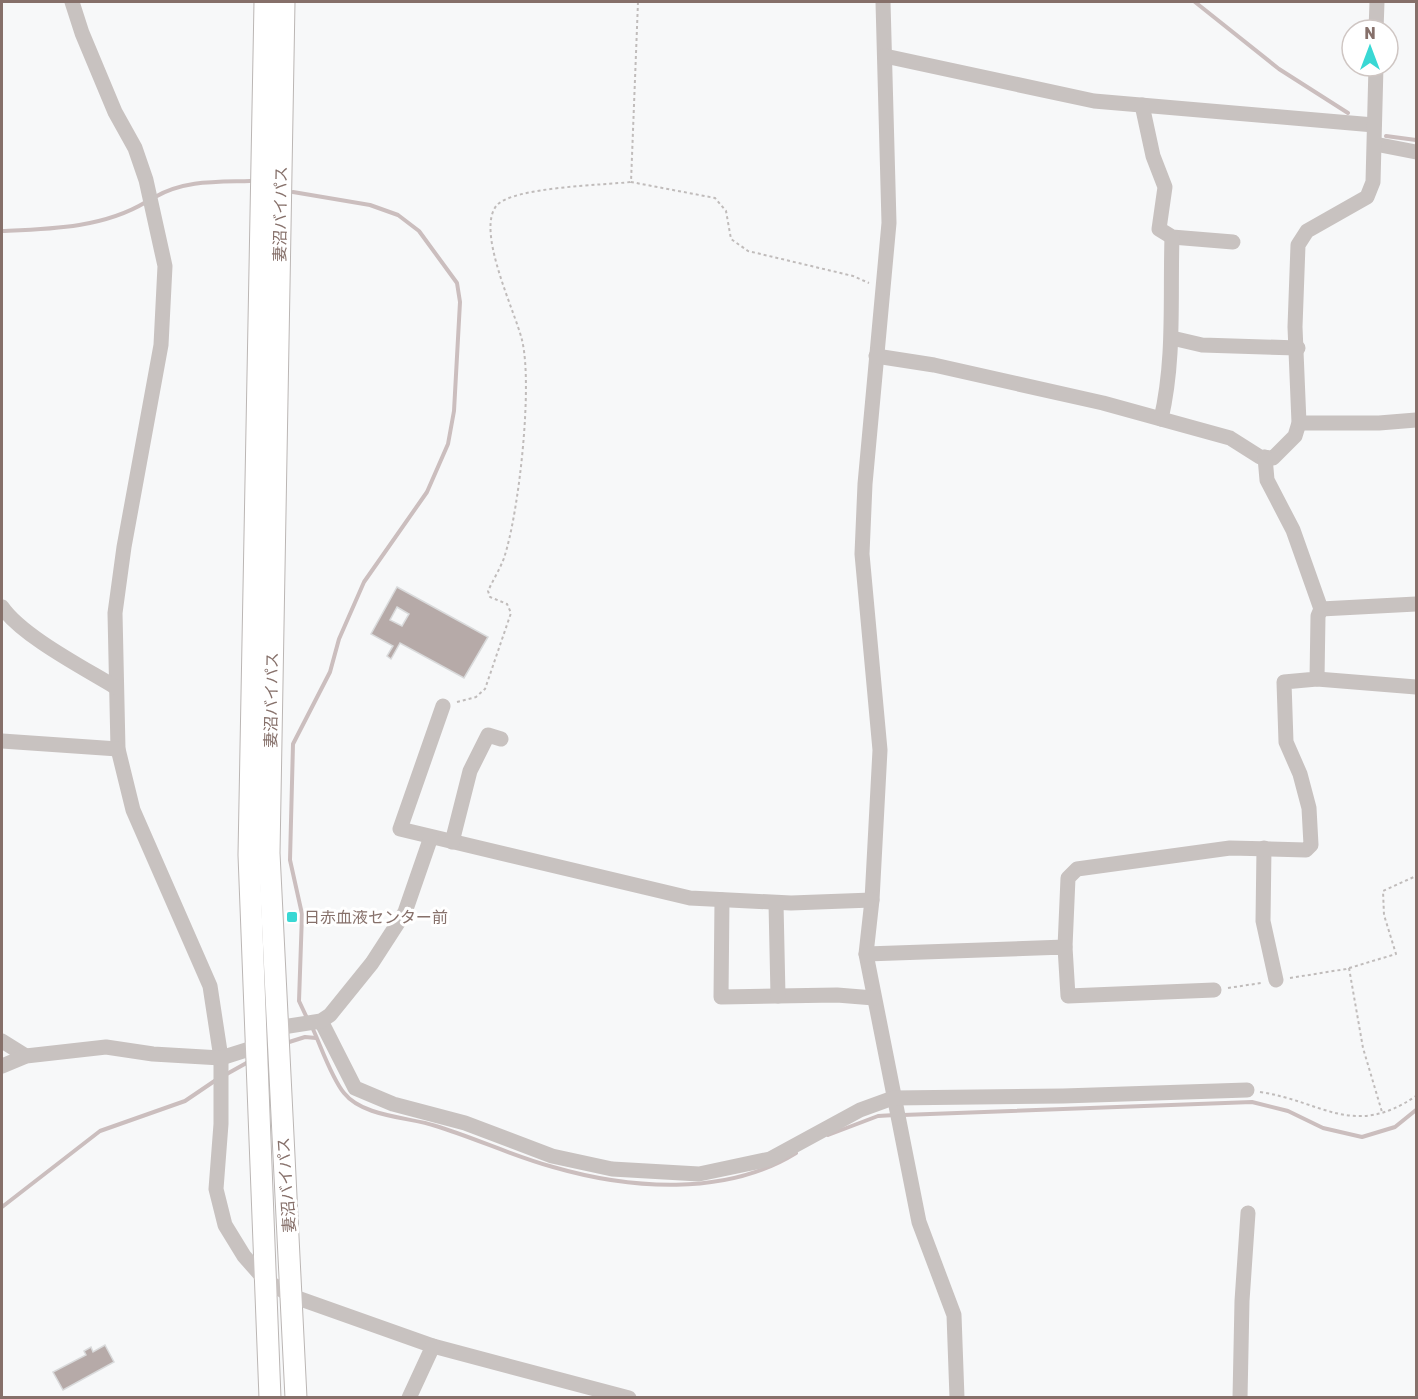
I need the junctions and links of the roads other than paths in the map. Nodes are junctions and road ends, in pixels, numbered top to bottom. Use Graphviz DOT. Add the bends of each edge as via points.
graph roads {
  1 [pos="72,2"];
  2 [pos="265,2"];
  3 [pos="284,2"];
  4 [pos="883,2"];
  5 [pos="1377,2"];
  6 [pos="1376,18"];
  7 [pos="885,56"];
  8 [pos="1376,78"];
  9 [pos="1142,105"];
  10 [pos="1374,125"];
  11 [pos="1375,144"];
  12 [pos="1416,152"];
  13 [pos="1172,237"];
  14 [pos="1233,242"];
  15 [pos="1172,338"];
  16 [pos="1298,348"];
  17 [pos="876,356"];
  18 [pos="1161,419"];
  19 [pos="1416,420"];
  20 [pos="1299,423"];
  21 [pos="1265,457"];
  22 [pos="1416,604"];
  23 [pos="2,606"];
  24 [pos="1321,609"];
  25 [pos="1317,679"];
  26 [pos="115,687"];
  27 [pos="1416,687"];
  28 [pos="443,706"];
  29 [pos="501,740"];
  30 [pos="2,741"];
  31 [pos="118,749"];
  32 [pos="432,837"];
  33 [pos="452,842"];
  34 [pos="1264,848"];
  35 [pos="722,900"];
  36 [pos="872,900"];
  37 [pos="776,903"];
  38 [pos="1065,947"];
  39 [pos="866,954"];
  40 [pos="1276,980"];
  41 [pos="1214,990"];
  42 [pos="778,996"];
  43 [pos="874,998"];
  44 [pos="320,1021"];
  45 [pos="2,1041"];
  46 [pos="276,1041"];
  47 [pos="257,1054"];
  48 [pos="26,1056"];
  49 [pos="221,1063"];
  50 [pos="2,1066"];
  51 [pos="1247,1090"];
  52 [pos="893,1098"];
  53 [pos="1248,1213"];
  54 [pos="265,1280"];
  55 [pos="292,1296"];
  56 [pos="433,1346"];
  57 [pos="270,1398"];
  58 [pos="296,1398"];
  59 [pos="409,1398"];
  60 [pos="628,1398"];
  61 [pos="957,1398"];
  62 [pos="1240,1398"];
  1 -- 26 [label="street" via="115,112 135,148 165,266 161,345 115,613"];
  2 -- 47 [label="highway, 妻沼バイパス" via="249,855"];
  3 -- 46 [label="highway, 妻沼バイパス" via="269,830"];
  4 -- 7 [label="street"];
  5 -- 6 [label="street"];
  7 -- 9 [label="street" via="1094,101"];
  7 -- 17 [label="street" via="889,223"];
  8 -- 10 [label="street"];
  9 -- 10 [label="street"];
  9 -- 13 [label="street" via="1153,156 1165,187 1160,229"];
  10 -- 11 [label="street"];
  11 -- 12 [label="street"];
  11 -- 16 [label="street" via="1373,182 1367,197 1307,231 1298,245"];
  13 -- 14 [label="street"];
  13 -- 15 [label="street"];
  15 -- 16 [label="street" via="1211,346"];
  15 -- 18 [label="street"];
  16 -- 20 [label="street"];
  17 -- 18 [label="street" via="956,370"];
  17 -- 36 [label="street" via="862,554 880,750"];
  18 -- 21 [label="street" via="1230,438"];
  19 -- 20 [label="street"];
  20 -- 21 [label="street" via="1295,436 1274,458"];
  21 -- 24 [label="street" via="1267,480 1293,530"];
  22 -- 24 [label="street"];
  23 -- 26 [label="street" via="8,616"];
  24 -- 25 [label="street"];
  25 -- 27 [label="street"];
  25 -- 34 [label="street" via="1284,682 1286,742 1309,808 1311,845 1306,850"];
  26 -- 31 [label="street"];
  28 -- 32 [label="street" via="400,829"];
  29 -- 33 [label="street" via="488,735 470,771"];
  30 -- 31 [label="street"];
  31 -- 49 [label="street" via="133,810 210,986"];
  32 -- 33 [label="street"];
  32 -- 44 [label="street" via="405,912 372,963 330,1015"];
  33 -- 35 [label="street" via="690,898"];
  34 -- 38 [label="street" via="1212,850 1077,869 1068,878"];
  34 -- 40 [label="street" via="1263,921"];
  35 -- 37 [label="street"];
  35 -- 42 [label="street" via="722,997"];
  36 -- 37 [label="street"];
  36 -- 39 [label="street"];
  37 -- 42 [label="street"];
  38 -- 39 [label="street"];
  38 -- 41 [label="street" via="1068,996"];
  39 -- 43 [label="street"];
  42 -- 43 [label="street"];
  43 -- 52 [label="street"];
  44 -- 46 [label="street" via="300,1024"];
  44 -- 52 [label="street" via="355,1088 552,1156 612,1169 699,1174 770,1159 860,1110"];
  45 -- 48 [label="street"];
  46 -- 55 [label="highway, 妻沼バイパス"];
  47 -- 49 [label="street"];
  47 -- 54 [label="highway, 妻沼バイパス"];
  48 -- 49 [label="street" via="106,1047"];
  48 -- 50 [label="street"];
  49 -- 54 [label="street" via="216,1189 225,1225"];
  51 -- 52 [label="street"];
  52 -- 61 [label="street" via="919,1222 954,1315"];
  53 -- 62 [label="street"];
  54 -- 55 [label="street"];
  54 -- 57 [label="highway, 妻沼バイパス"];
  55 -- 56 [label="street"];
  55 -- 58 [label="highway, 妻沼バイパス"];
  56 -- 59 [label="street"];
  56 -- 60 [label="street"];
}
